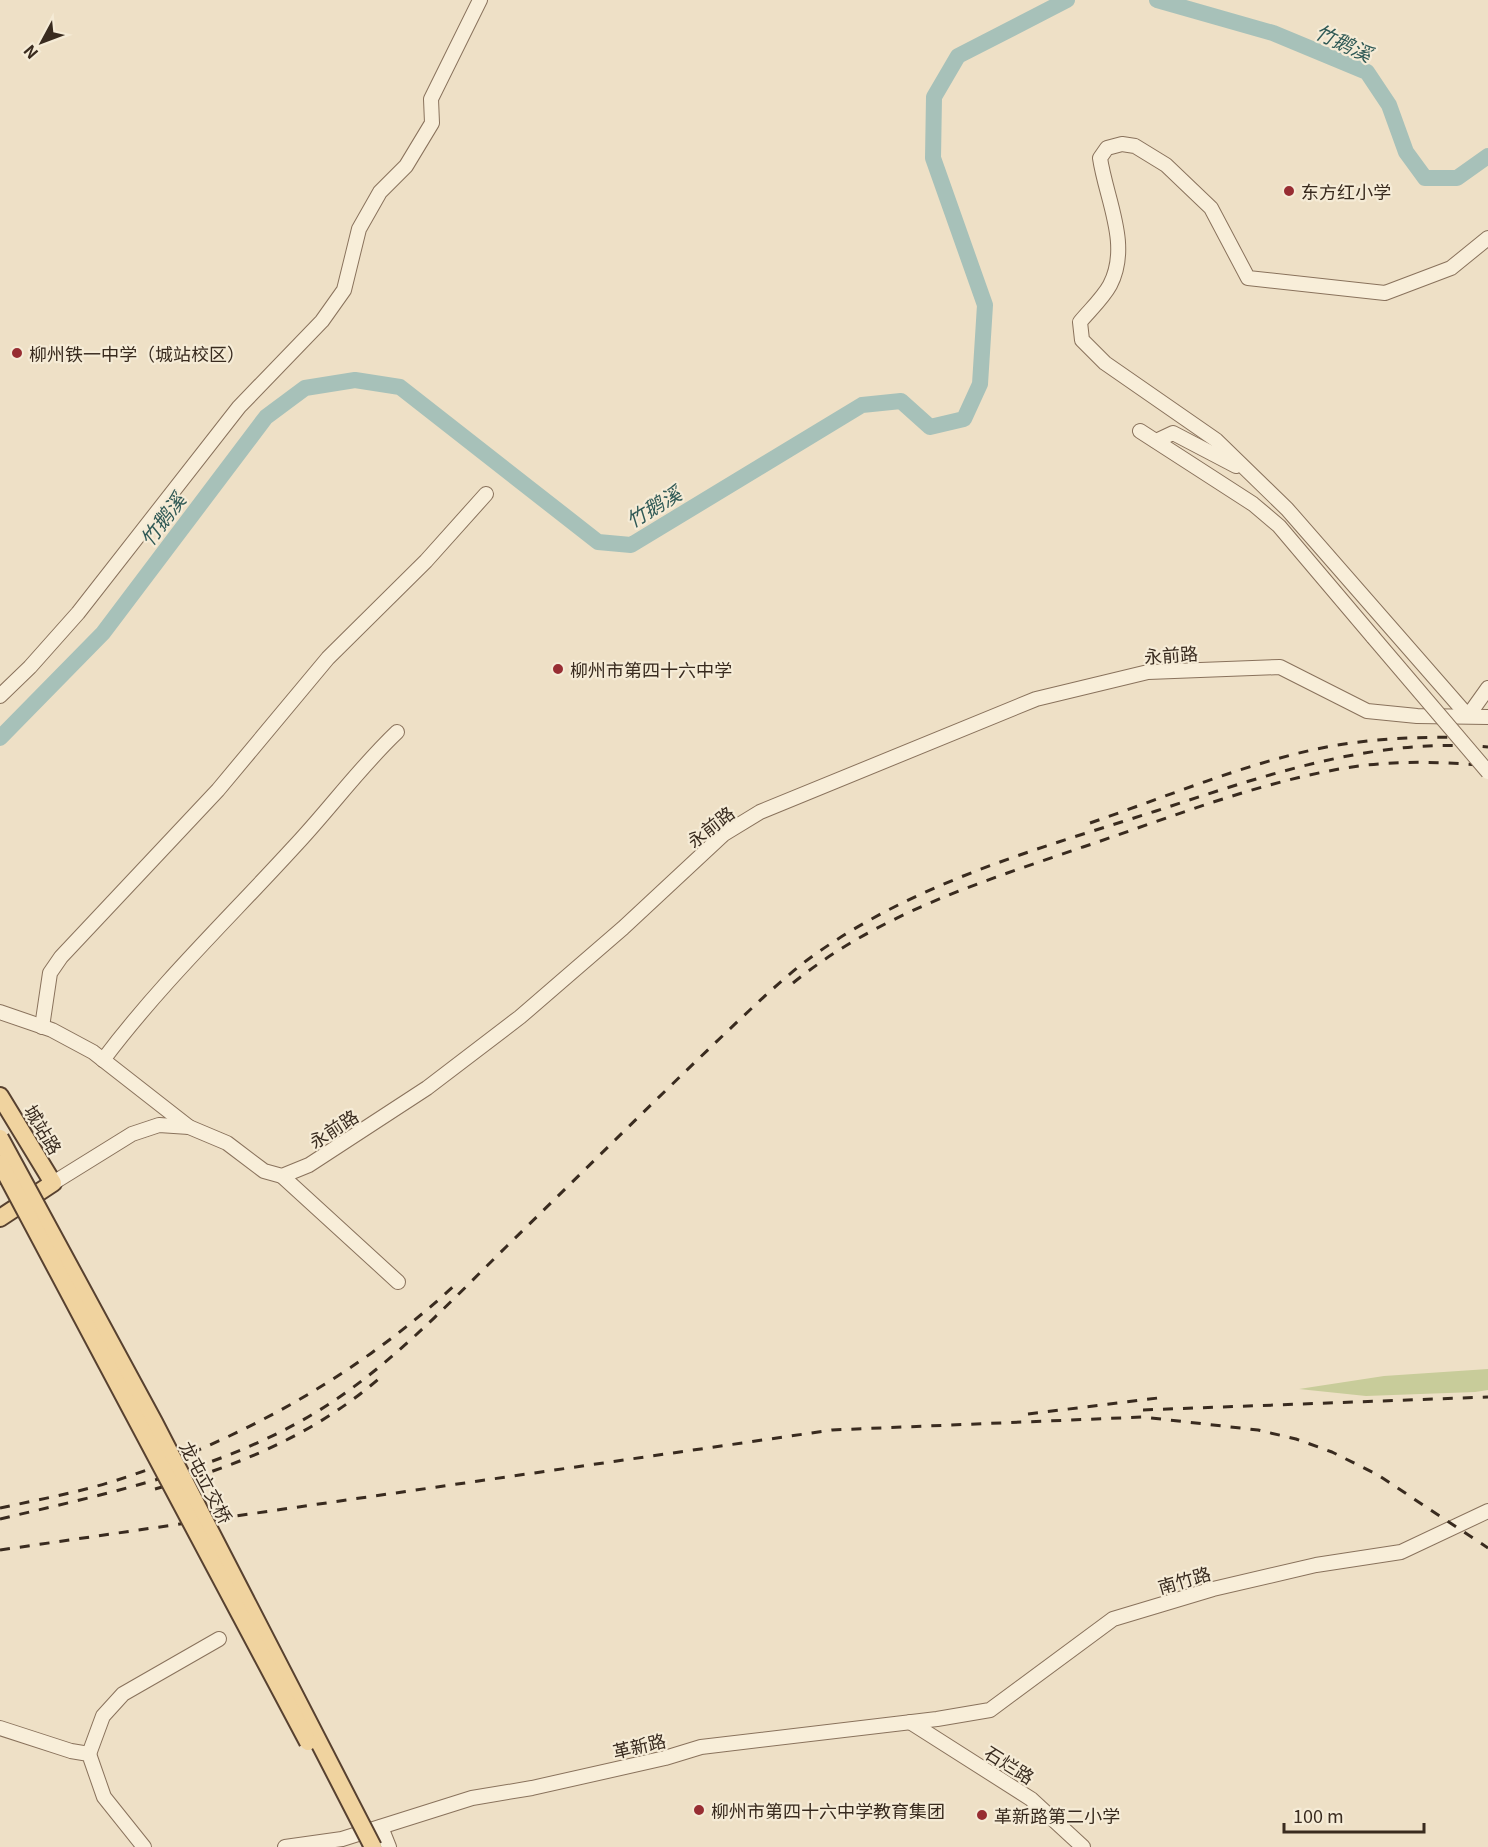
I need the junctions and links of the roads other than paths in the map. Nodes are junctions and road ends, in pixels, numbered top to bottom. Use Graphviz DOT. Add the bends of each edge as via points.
graph roads {
  1 [pos="480,0"];
  2 [pos="1488,238"];
  3 [pos="1140,431"];
  4 [pos="1156,441"];
  5 [pos="1252,474"];
  6 [pos="486,494"];
  7 [pos="1488,688"];
  8 [pos="0,696"];
  9 [pos="1468,716"];
  10 [pos="1488,717"];
  11 [pos="397,732"];
  12 [pos="1488,771"];
  13 [pos="0,1012"];
  14 [pos="42,1027"];
  15 [pos="103,1060"];
  16 [pos="0,1096"];
  17 [pos="189,1127"];
  18 [pos="0,1138"];
  19 [pos="0,1163"];
  20 [pos="282,1176"];
  21 [pos="54,1183"];
  22 [pos="1,1215"];
  23 [pos="398,1282"];
  24 [pos="1488,1511"];
  25 [pos="219,1639"];
  26 [pos="910,1722"];
  27 [pos="0,1728"];
  28 [pos="89,1754"];
  29 [pos="381,1827"];
  30 [pos="344,1843"];
  31 [pos="144,1847"];
  32 [pos="285,1847"];
  33 [pos="361,1847"];
  34 [pos="373,1847"];
  35 [pos="388,1847"];
  36 [pos="1083,1847"];
  1 -- 8 [label="street" via="431,99 432,123 406,166 380,192 359,229 344,290 322,321 239,407 78,613"];
  2 -- 5 [label="street" via="1450,268 1385,293 1248,278 1211,208 1166,165 1135,146 1107,148 1100,158 1120,244 1119,259 1110,286 1080,322 1082,340 1105,363 1216,440"];
  3 -- 4 [label="street"];
  4 -- 5 [label="street" via="1173,433"];
  4 -- 12 [label="street, bridge" via="1253,504 1279,526"];
  5 -- 9 [label="street"];
  6 -- 14 [label="street" via="426,561 328,658 218,790 61,957 50,974"];
  7 -- 9 [label="street"];
  9 -- 10 [label="street, 永前路"];
  9 -- 20 [label="street, 永前路" via="1367,711 1280,667 1148,672 1036,699 760,812 724,834 511,1024 427,1088 309,1165"];
  11 -- 15 [label="street" via="133,1020"];
  13 -- 14 [label="street"];
  14 -- 15 [label="street"];
  15 -- 17 [label="street"];
  16 -- 21 [label="main road, 城站路"];
  17 -- 20 [label="street" via="227,1143 264,1171"];
  17 -- 21 [label="street" via="159,1125 132,1134"];
  18 -- 34 [label="main road, 龙屯立交桥, bridge" via="159,1432"];
  19 -- 33 [label="main road, 龙屯立交桥, bridge"];
  20 -- 23 [label="street"];
  21 -- 22 [label="main road"];
  24 -- 26 [label="street, 南竹路" via="1401,1552 1316,1565 1213,1589 1113,1619 990,1710"];
  25 -- 28 [label="street" via="123,1694 103,1716"];
  26 -- 29 [label="street, 革新路" via="701,1748 532,1788 472,1798"];
  26 -- 36 [label="street, 石烂路" via="1032,1799"];
  27 -- 28 [label="street"];
  28 -- 31 [label="street" via="105,1797"];
  29 -- 30 [label="street, 革新路"];
  29 -- 35 [label="street"];
  30 -- 32 [label="street, 革新路"];
}
